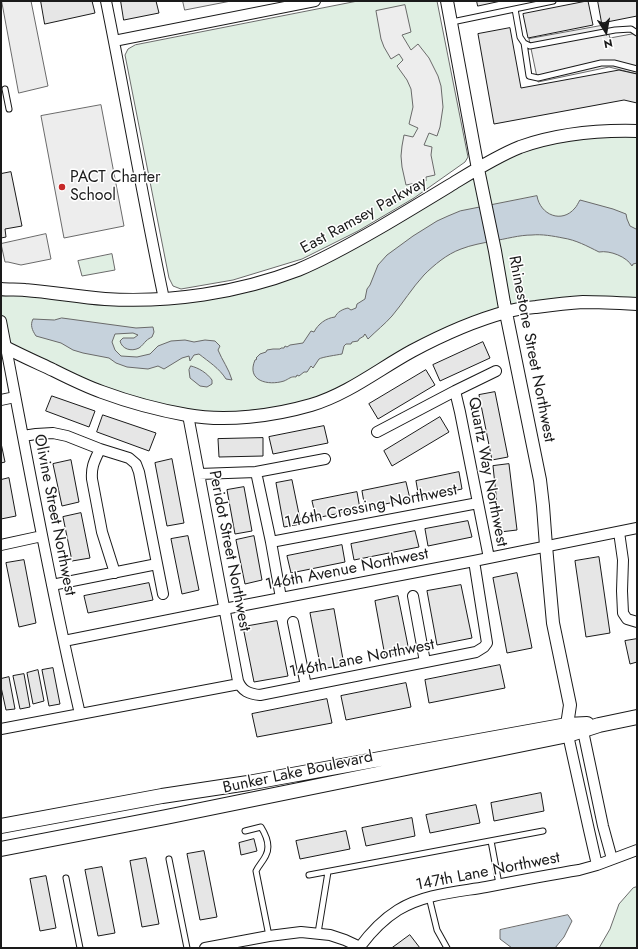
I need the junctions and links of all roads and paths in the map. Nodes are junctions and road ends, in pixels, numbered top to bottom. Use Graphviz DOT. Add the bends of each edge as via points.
graph roads {
  1 [pos="106,1"];
  2 [pos="315,1"];
  3 [pos="447,1"];
  4 [pos="552,1"];
  5 [pos="516,9"];
  6 [pos="451,22"];
  7 [pos="637,27"];
  8 [pos="631,28"];
  9 [pos="637,33"];
  10 [pos="114,41"];
  11 [pos="524,43"];
  12 [pos="637,69"];
  13 [pos="5,89"];
  14 [pos="9,109"];
  15 [pos="637,131"];
  16 [pos="478,169"];
  17 [pos="1,289"];
  18 [pos="164,298"];
  19 [pos="637,304"];
  20 [pos="506,312"];
  21 [pos="1,321"];
  22 [pos="3,346"];
  23 [pos="496,371"];
  24 [pos="455,391"];
  25 [pos="15,397"];
  26 [pos="1,400"];
  27 [pos="188,415"];
  28 [pos="377,432"];
  29 [pos="23,436"];
  30 [pos="100,449"];
  31 [pos="325,459"];
  32 [pos="256,472"];
  33 [pos="199,474"];
  34 [pos="478,503"];
  35 [pos="637,528"];
  36 [pos="618,532"];
  37 [pos="42,536"];
  38 [pos="271,542"];
  39 [pos="1,545"];
  40 [pos="546,546"];
  41 [pos="489,558"];
  42 [pos="474,561"];
  43 [pos="157,564"];
  44 [pos="115,573"];
  45 [pos="52,585"];
  46 [pos="163,594"];
  47 [pos="413,596"];
  48 [pos="281,598"];
  49 [pos="224,609"];
  50 [pos="293,622"];
  51 [pos="637,622"];
  52 [pos="64,642"];
  53 [pos="484,647"];
  54 [pos="425,662"];
  55 [pos="306,686"];
  56 [pos="242,687"];
  57 [pos="570,705"];
  58 [pos="80,714"];
  59 [pos="637,717"];
  60 [pos="583,728"];
  61 [pos="1,729"];
  62 [pos="568,730"];
  63 [pos="1,826"];
  64 [pos="245,830"];
  65 [pos="543,831"];
  66 [pos="491,841"];
  67 [pos="1,849"];
  68 [pos="637,850"];
  69 [pos="169,859"];
  70 [pos="612,859"];
  71 [pos="597,865"];
  72 [pos="328,872"];
  73 [pos="309,875"];
  74 [pos="66,878"];
  75 [pos="499,884"];
  76 [pos="429,897"];
  77 [pos="318,933"];
  78 [pos="269,936"];
  79 [pos="80,948"];
  80 [pos="187,948"];
  81 [pos="205,948"];
  82 [pos="360,948"];
  83 [pos="448,948"];
  1 -- 10 [label="street"];
  2 -- 10 [label="street"];
  3 -- 6 [label="street, Rhinestone Street Northwest"];
  4 -- 5 [label="lane"];
  5 -- 6 [label="lane"];
  5 -- 11 [label="lane" via="520,37"];
  6 -- 16 [label="street, Rhinestone Street Northwest"];
  7 -- 8 [label="lane"];
  8 -- 9 [label="lane"];
  8 -- 11 [label="lane" via="530,46"];
  10 -- 18 [label="street"];
  11 -- 12 [label="lane" via="529,76 538,78 601,63 614,63"];
  13 -- 14 [label="lane"];
  15 -- 16 [label="street, East Ramsey Parkway" via="590,132 544,140 521,147"];
  16 -- 18 [label="street, East Ramsey Parkway" via="353,243 298,270 216,292"];
  16 -- 20 [label="street, Rhinestone Street Northwest"];
  17 -- 18 [label="street, East Ramsey Parkway" via="105,299"];
  19 -- 20 [label="street" via="562,303"];
  20 -- 27 [label="street" via="440,336 337,396 312,405 260,416 214,418"];
  20 -- 40 [label="street, Rhinestone Street Northwest" via="540,480"];
  21 -- 22 [label="street, Olivine Street Northwest"];
  22 -- 25 [label="street, Olivine Street Northwest"];
  22 -- 27 [label="street" via="101,392"];
  23 -- 24 [label="street"];
  24 -- 28 [label="street"];
  24 -- 34 [label="street, Quartz Way Northwest"];
  25 -- 26 [label="street"];
  25 -- 29 [label="street, Olivine Street Northwest"];
  27 -- 33 [label="street, Peridot Street Northwest"];
  29 -- 30 [label="street" via="53,433"];
  29 -- 37 [label="street, Olivine Street Northwest"];
  30 -- 43 [label="street" via="129,458 136,464"];
  30 -- 44 [label="street" via="94,463 92,479 102,532"];
  31 -- 32 [label="street"];
  32 -- 33 [label="street"];
  32 -- 38 [label="street"];
  33 -- 49 [label="street, Peridot Street Northwest"];
  34 -- 38 [label="street, 146th Crossing Northwest"];
  34 -- 41 [label="street, Quartz Way Northwest"];
  35 -- 36 [label="street, 146th Avenue Northwest"];
  36 -- 40 [label="street, 146th Avenue Northwest"];
  36 -- 51 [label="street" via="623,560 623,613 627,619"];
  37 -- 39 [label="street"];
  37 -- 45 [label="street, Olivine Street Northwest"];
  38 -- 48 [label="street"];
  40 -- 41 [label="street, 146th Avenue Northwest"];
  40 -- 57 [label="street, Rhinestone Street Northwest" via="553,623"];
  41 -- 42 [label="street, 146th Avenue Northwest"];
  42 -- 48 [label="street, 146th Avenue Northwest"];
  42 -- 53 [label="street, Quartz Way Northwest" via="487,643"];
  43 -- 44 [label="street"];
  43 -- 46 [label="street"];
  44 -- 45 [label="street"];
  45 -- 52 [label="street, Olivine Street Northwest"];
  47 -- 54 [label="street"];
  48 -- 49 [label="street, 146th Avenue Northwest"];
  49 -- 52 [label="street, 146th Avenue Northwest"];
  49 -- 56 [label="street, Peridot Street Northwest"];
  50 -- 55 [label="street"];
  52 -- 58 [label="street, Olivine Street Northwest"];
  53 -- 54 [label="street, 146th Lane Northwest" via="476,652"];
  54 -- 55 [label="street, 146th Lane Northwest"];
  55 -- 56 [label="street, 146th Lane Northwest" via="260,695"];
  56 -- 58 [label="street, 146th Lane Northwest"];
  57 -- 60 [label="street, Rhinestone Street Northwest"];
  57 -- 62 [label="street, Rhinestone Street Northwest"];
  58 -- 61 [label="street, 146th Lane Northwest"];
  59 -- 60 [label="main road, Bunker Lake Boulevard"];
  60 -- 62 [label="main road, Bunker Lake Boulevard"];
  60 -- 70 [label="street, Rhinestone Street Northwest" via="602,826"];
  62 -- 63 [label="main road, Bunker Lake Boulevard" via="162,796"];
  62 -- 67 [label="main road, Bunker Lake Boulevard" via="166,817"];
  62 -- 71 [label="street, Rhinestone Street Northwest"];
  64 -- 78 [label="lane" via="261,827 266,835 266,854 256,871"];
  65 -- 66 [label="lane"];
  66 -- 72 [label="lane"];
  66 -- 75 [label="lane"];
  68 -- 70 [label="street, 147th Lane Northwest"];
  69 -- 80 [label="lane"];
  70 -- 71 [label="street, 147th Lane Northwest"];
  71 -- 75 [label="street, 147th Lane Northwest"];
  72 -- 73 [label="lane"];
  72 -- 77 [label="lane"];
  74 -- 79 [label="lane"];
  75 -- 76 [label="street, 147th Lane Northwest"];
  76 -- 82 [label="street, 147th Lane Northwest" via="399,909 386,918"];
  76 -- 83 [label="lane" via="437,930"];
  77 -- 78 [label="street" via="301,932"];
  77 -- 82 [label="street" via="345,940"];
  78 -- 81 [label="street"];
}
